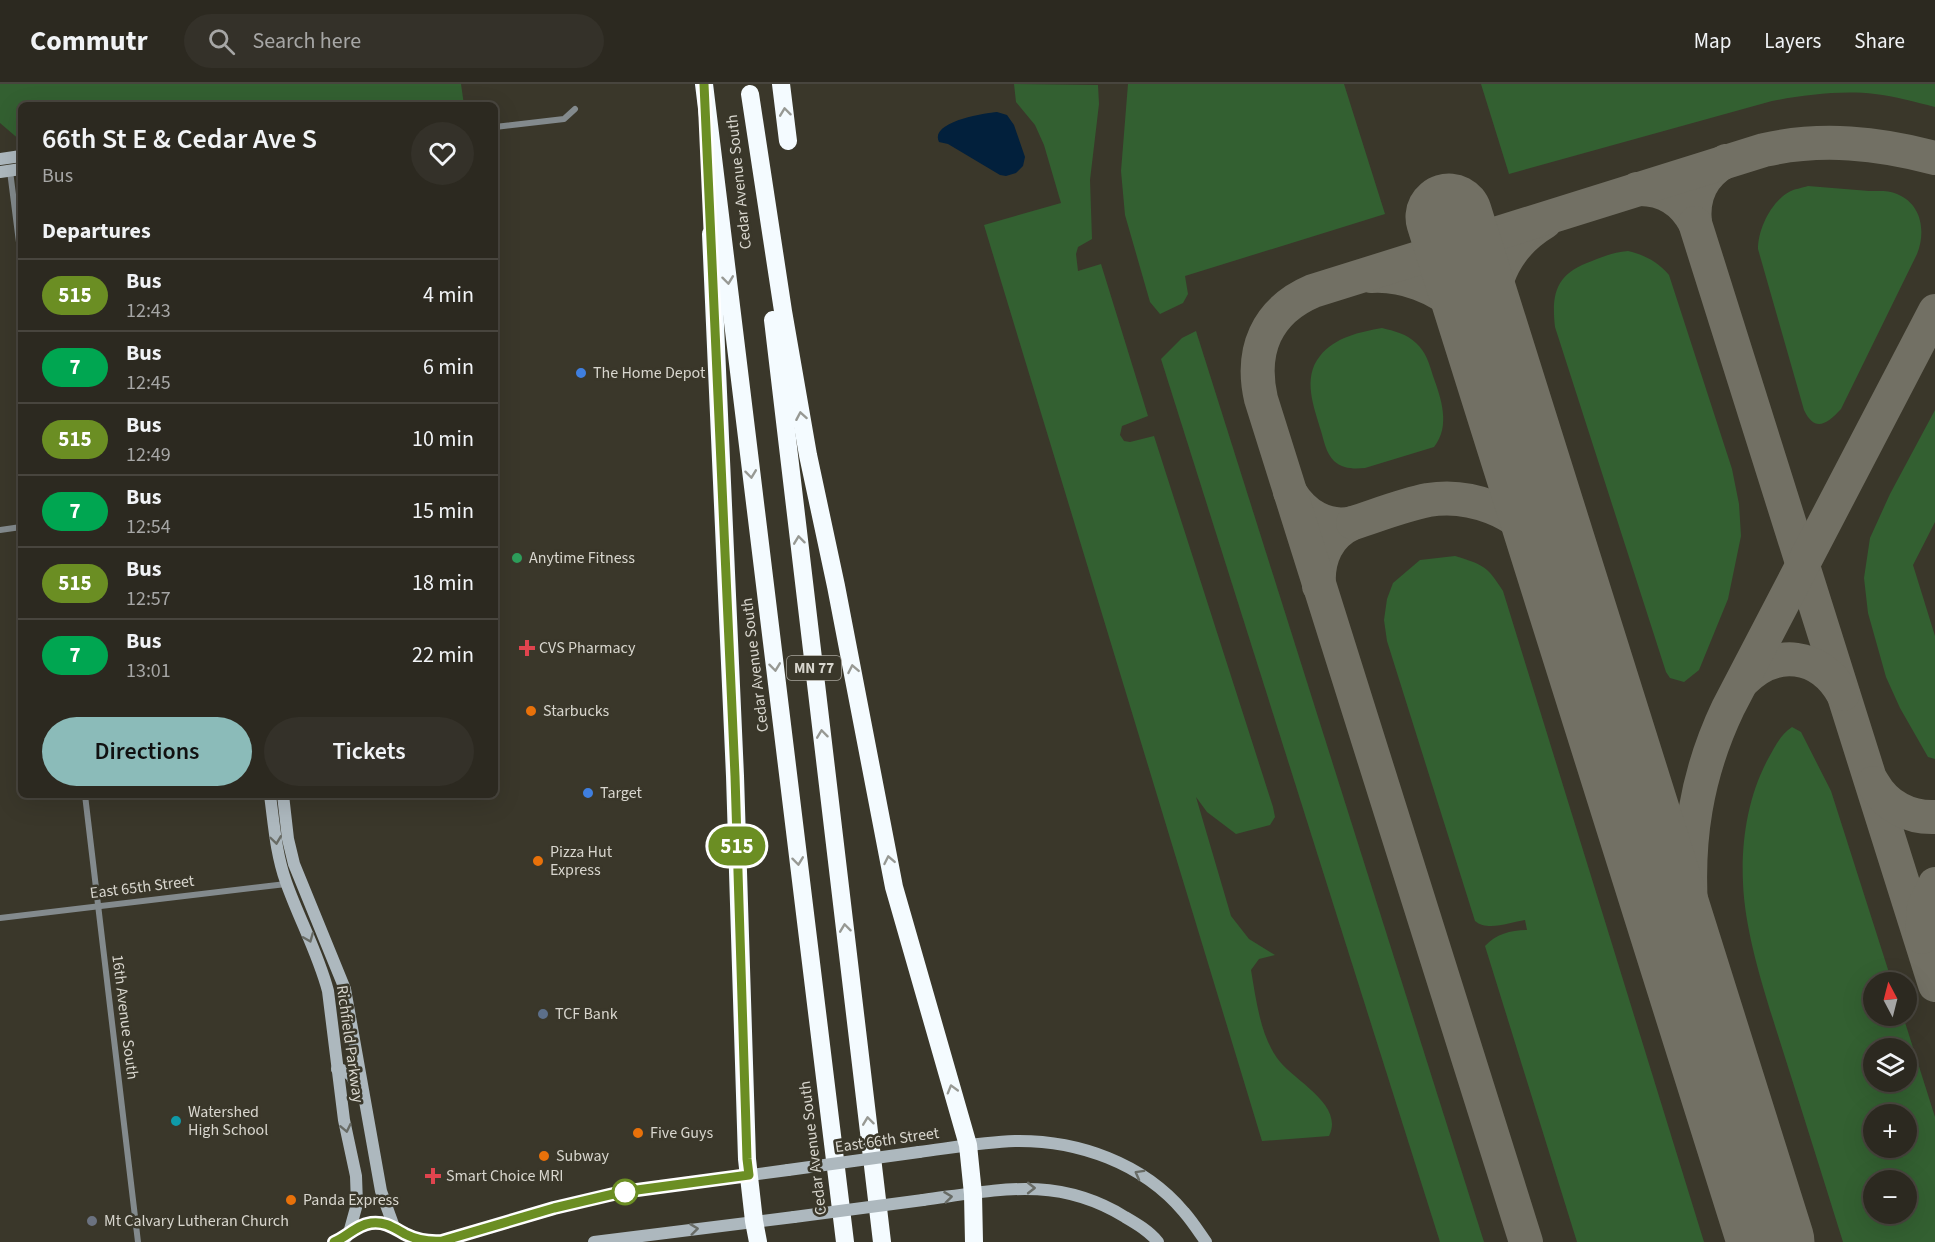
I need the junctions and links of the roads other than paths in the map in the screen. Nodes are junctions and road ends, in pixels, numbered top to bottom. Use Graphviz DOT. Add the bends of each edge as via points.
graph roads {
  1 [pos="781,84"];
  2 [pos="749,89"];
  3 [pos="705,91"];
  4 [pos="575,109"];
  5 [pos="498,127"];
  6 [pos="788,141"];
  7 [pos="18,156"];
  8 [pos="0,159"];
  9 [pos="10,171"];
  10 [pos="18,234"];
  11 [pos="18,527"];
  12 [pos="0,530"];
  13 [pos="85,798"];
  14 [pos="270,798"];
  15 [pos="283,798"];
  16 [pos="286,884"];
  17 [pos="98,906"];
  18 [pos="0,918"];
  19 [pos="337,1069"];
  20 [pos="371,1137"];
  21 [pos="968,1145"];
  22 [pos="749,1175"];
  23 [pos="973,1194"];
  24 [pos="754,1221"];
  25 [pos="402,1234"];
  26 [pos="343,1239"];
  27 [pos="138,1242"];
  28 [pos="594,1242"];
  29 [pos="758,1242"];
  30 [pos="844,1242"];
  31 [pos="882,1242"];
  32 [pos="974,1242"];
  33 [pos="1158,1242"];
  34 [pos="1206,1242"];
  6 -- 1 [label="highway, one-way"];
  21 -- 2 [label="highway, one-way" via="894,887 808,455"];
  31 -- 2 [label="highway, Cedar Avenue South / MN 77, one-way"];
  3 -- 22 [label="highway"];
  3 -- 30 [label="highway, Cedar Avenue South / MN 77, one-way"];
  4 -- 5 [label="street" via="564,119"];
  7 -- 8 [label="street"];
  9 -- 10 [label="street"];
  11 -- 12 [label="street"];
  13 -- 17 [label="street, 16th Avenue South"];
  14 -- 16 [label="street, Richfield Parkway, one-way"];
  15 -- 20 [label="street, Richfield Parkway" via="294,864 345,989"];
  16 -- 17 [label="street, East 65th Street"];
  16 -- 19 [label="street, Richfield Parkway, one-way" via="323,973"];
  17 -- 18 [label="street, East 65th Street"];
  17 -- 27 [label="street, 16th Avenue South"];
  19 -- 20 [label="street" via="351,1074"];
  19 -- 26 [label="street, Richfield Parkway, one-way" via="358,1193"];
  20 -- 25 [label="street, Richfield Parkway" via="381,1191"];
  21 -- 22 [label="street, East 66th Street, bridge"];
  21 -- 23 [label="highway"];
  34 -- 21 [label="street, East 66th Street, one-way" via="1166,1193 1147,1178 1101,1155 1046,1142"];
  22 -- 24 [label="highway"];
  22 -- 25 [label="street, East 66th Street" via="622,1192 442,1241 424,1241"];
  24 -- 23 [label="street, one-way, bridge"];
  23 -- 32 [label="highway"];
  23 -- 33 [label="street, one-way" via="1028,1188 1069,1192 1114,1210"];
  28 -- 24 [label="street, one-way"];
  24 -- 29 [label="highway"];
  25 -- 26 [label="street, East 66th Street" via="383,1223 371,1222"];
}
